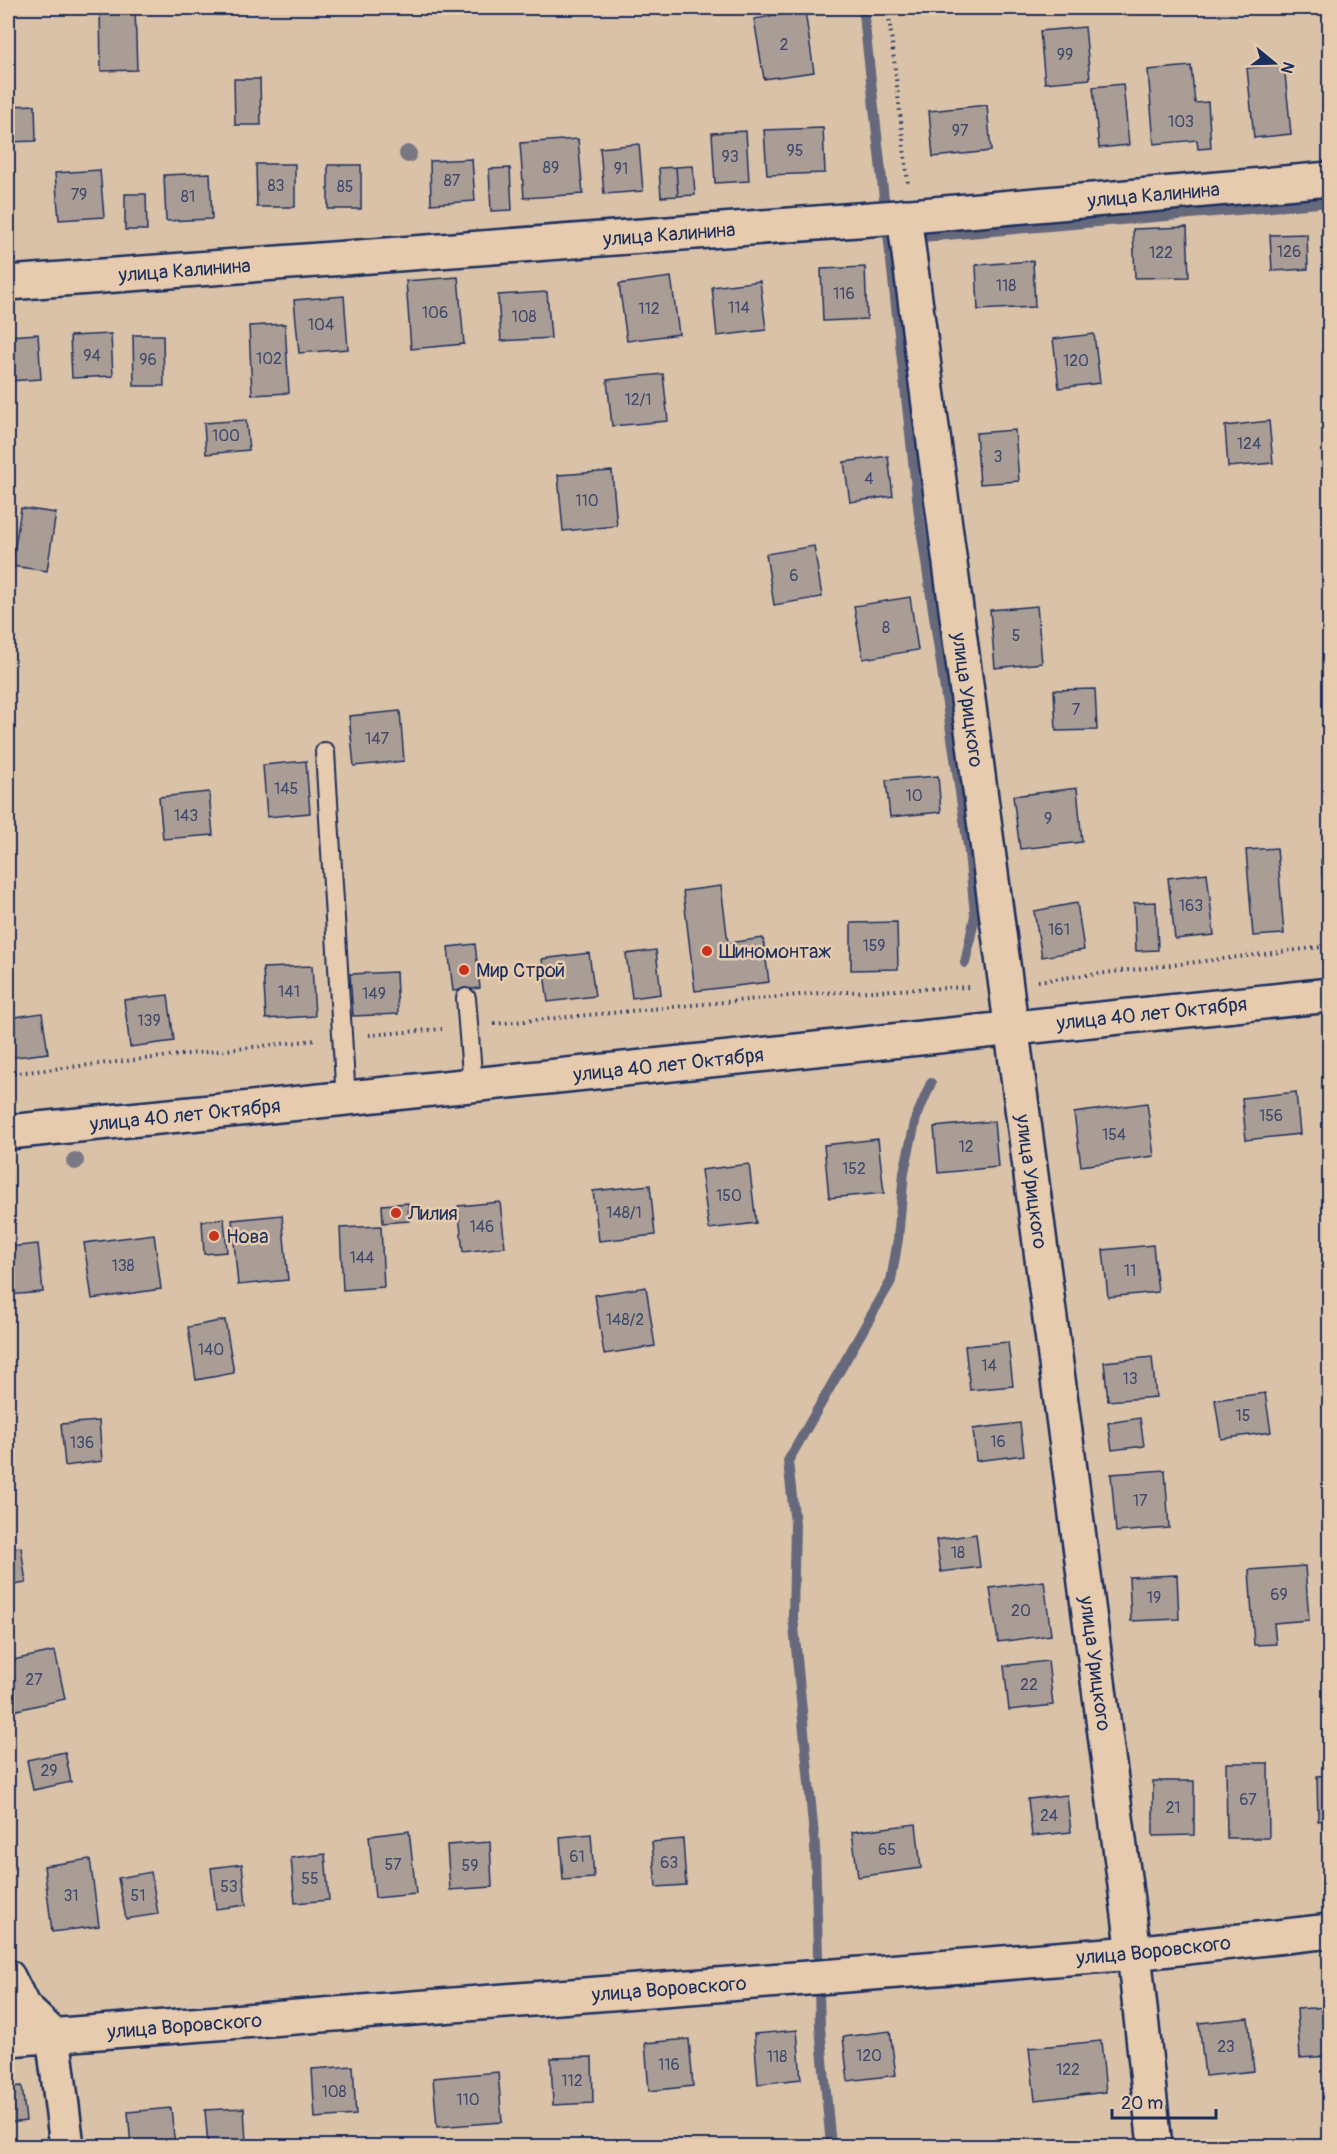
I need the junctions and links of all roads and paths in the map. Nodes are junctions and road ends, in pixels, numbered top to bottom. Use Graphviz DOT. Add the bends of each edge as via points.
graph roads {
  1 [pos="888,8"];
  2 [pos="1329,179"];
  3 [pos="907,216"];
  4 [pos="8,283"];
  5 [pos="325,752"];
  6 [pos="1329,946"];
  7 [pos="1004,986"];
  8 [pos="1329,995"];
  9 [pos="466,998"];
  10 [pos="469,1026"];
  11 [pos="1010,1027"];
  12 [pos="341,1038"];
  13 [pos="8,1074"];
  14 [pos="473,1086"];
  15 [pos="346,1100"];
  16 [pos="8,1132"];
  17 [pos="1329,1931"];
  18 [pos="1134,1953"];
  19 [pos="8,1977"];
  20 [pos="53,2035"];
  21 [pos="8,2039"];
  22 [pos="67,2146"];
  23 [pos="1155,2146"];
  1 -- 3 [label="path"];
  2 -- 3 [label="street, улица Калинина"];
  3 -- 4 [label="street, улица Калинина"];
  3 -- 7 [label="street, улица Урицкого"];
  5 -- 12 [label="lane"];
  6 -- 7 [label="path"];
  7 -- 10 [label="path" via="820,993"];
  7 -- 11 [label="street, улица Урицкого"];
  8 -- 11 [label="street, улица 40 лет Октября"];
  9 -- 10 [label="lane"];
  10 -- 12 [label="path"];
  10 -- 14 [label="lane"];
  11 -- 14 [label="street, улица 40 лет Октября"];
  11 -- 18 [label="street, улица Урицкого"];
  12 -- 13 [label="path"];
  12 -- 15 [label="lane"];
  14 -- 15 [label="street, улица 40 лет Октября"];
  15 -- 16 [label="street, улица 40 лет Октября"];
  17 -- 18 [label="street, улица Воровского"];
  18 -- 20 [label="street, улица Воровского"];
  18 -- 23 [label="street, улица Урицкого"];
  19 -- 20 [label="street" via="23,2007"];
  20 -- 21 [label="street, улица Воровского"];
  20 -- 22 [label="street"];
}
